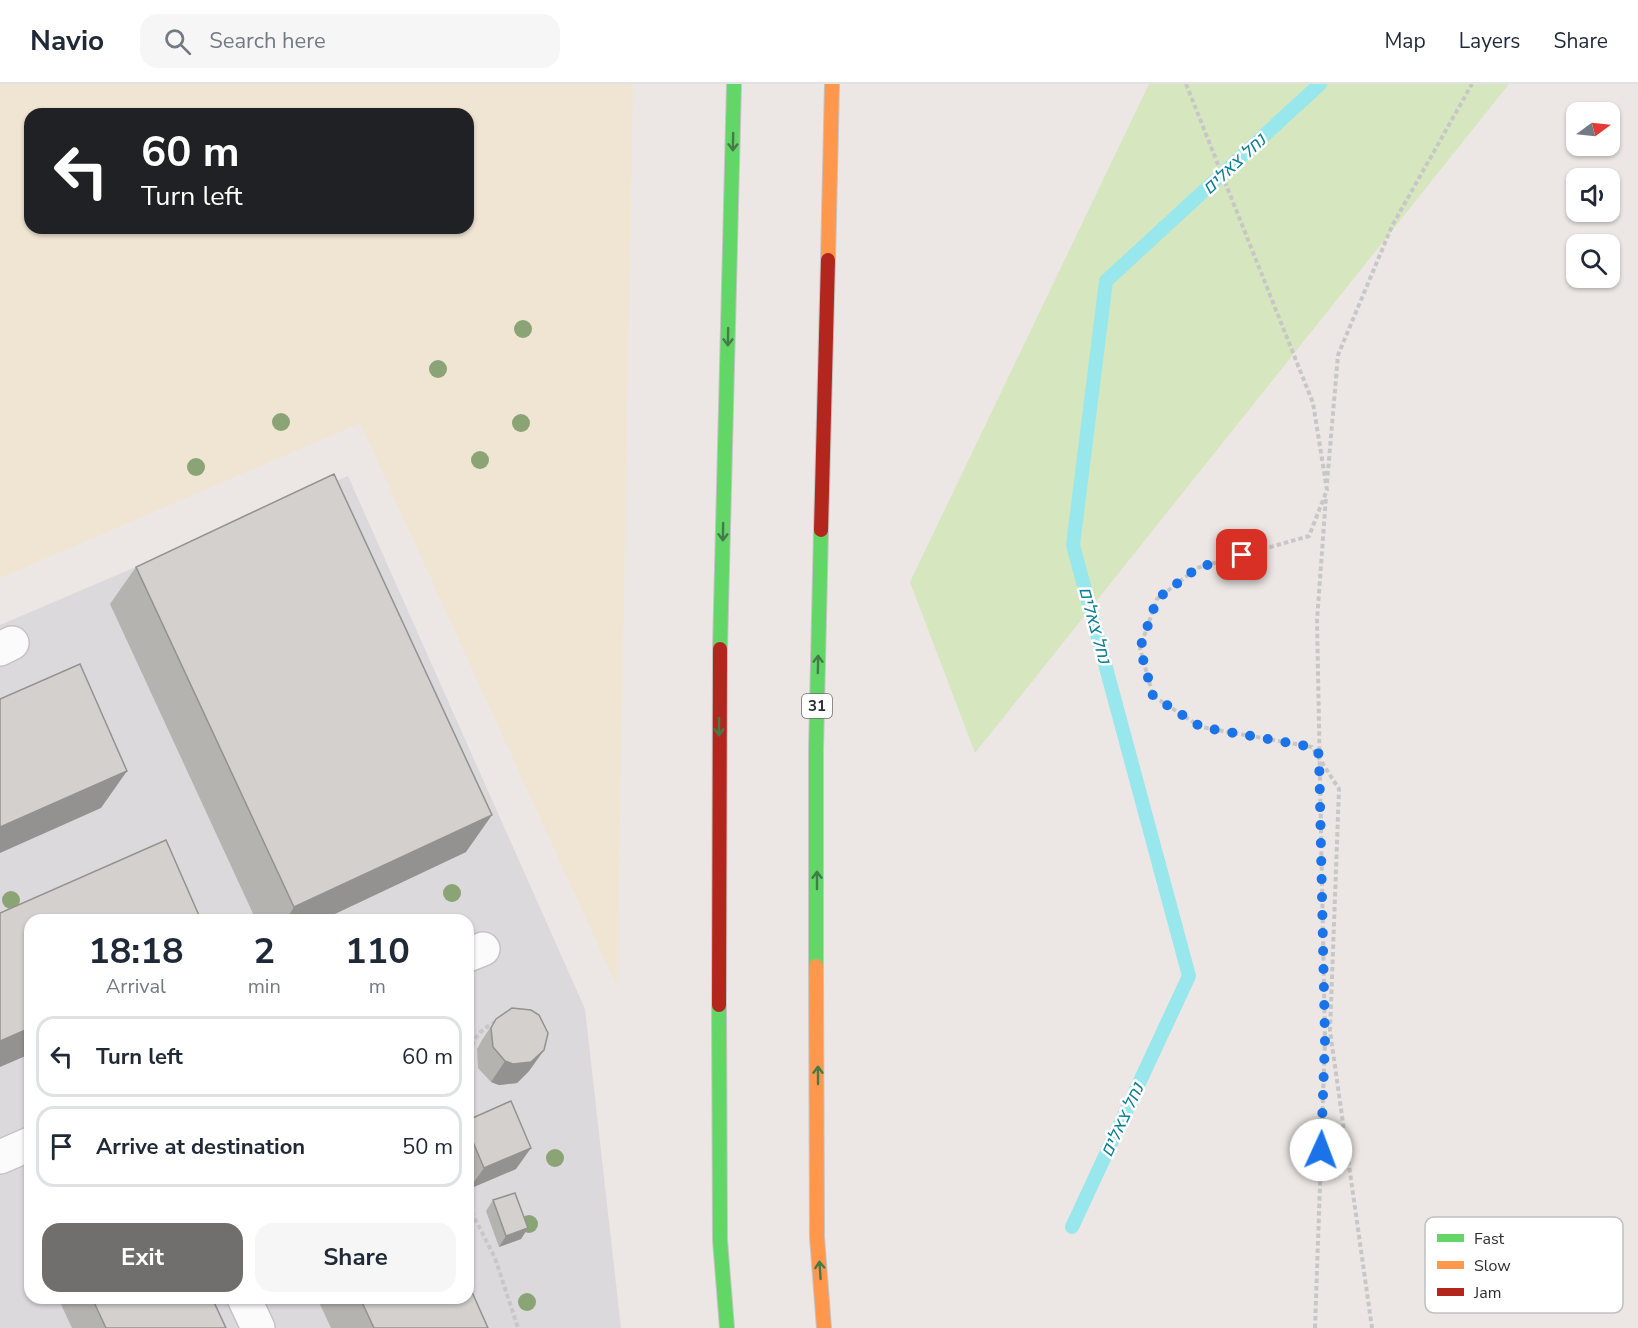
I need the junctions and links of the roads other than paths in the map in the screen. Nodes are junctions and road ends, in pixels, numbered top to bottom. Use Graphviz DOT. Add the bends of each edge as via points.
graph roads {
  1 [pos="734,84"];
  2 [pos="832,84"];
  3 [pos="24,1147"];
  4 [pos="0,1157"];
  5 [pos="247,1304"];
  6 [pos="258,1328"];
  7 [pos="727,1328"];
  8 [pos="824,1328"];
  1 -- 7 [label="highway, one-way" via="718,748 720,1240"];
  8 -- 2 [label="highway, 31, one-way" via="817,1237 816,749"];
  3 -- 4 [label="street"];
  5 -- 6 [label="street"];
}
